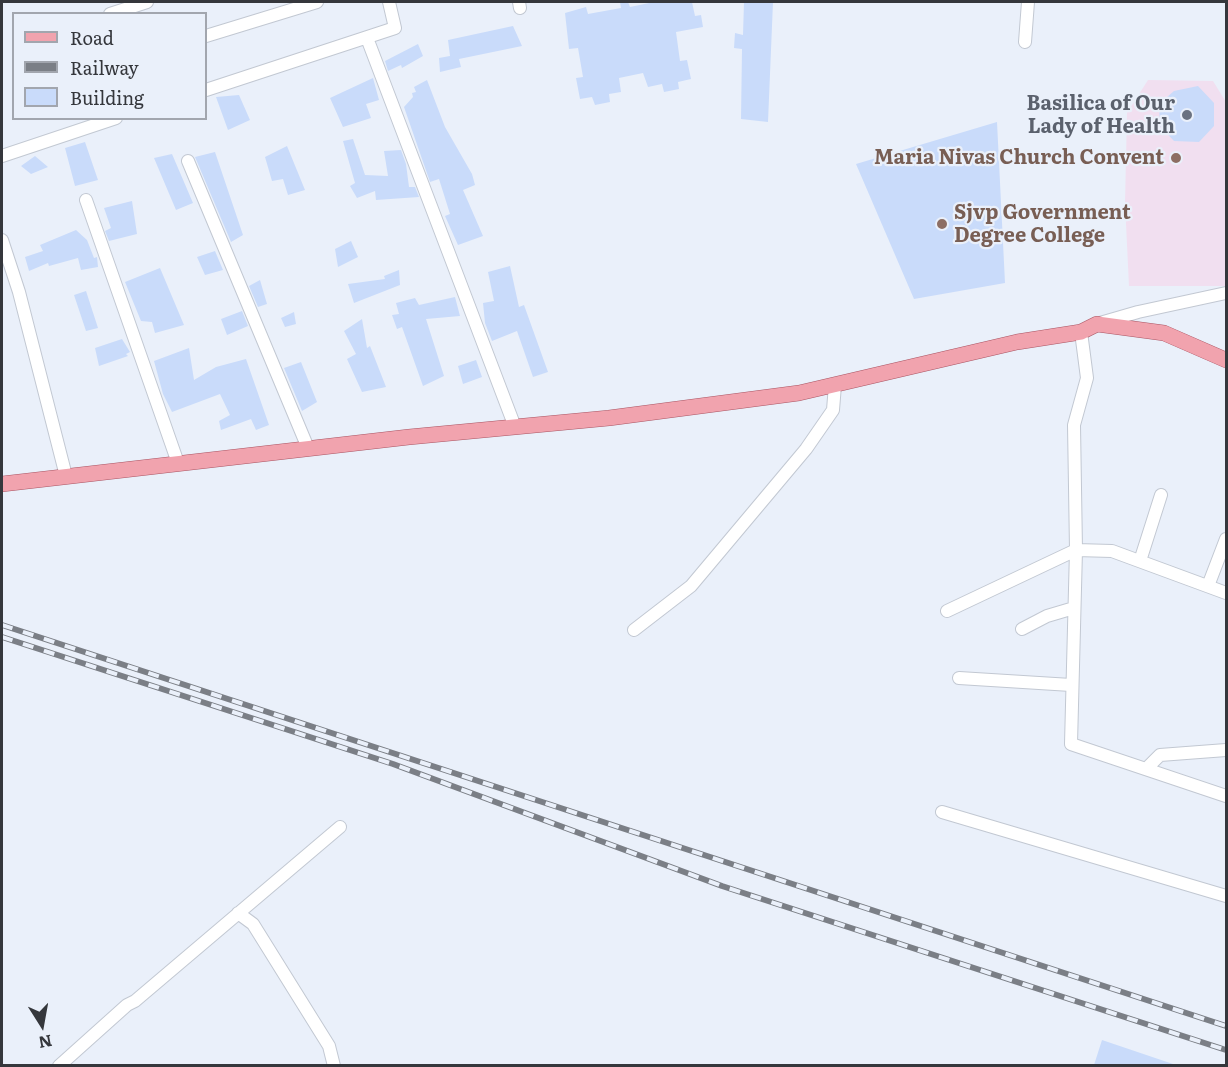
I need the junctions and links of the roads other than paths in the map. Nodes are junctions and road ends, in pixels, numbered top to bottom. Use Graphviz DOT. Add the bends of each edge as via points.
graph roads {
  1 [pos="147,2"];
  2 [pos="317,2"];
  3 [pos="389,2"];
  4 [pos="1028,2"];
  5 [pos="116,12"];
  6 [pos="207,36"];
  7 [pos="367,38"];
  8 [pos="1025,42"];
  9 [pos="207,90"];
  10 [pos="111,120"];
  11 [pos="2,156"];
  12 [pos="188,161"];
  13 [pos="86,200"];
  14 [pos="2,240"];
  15 [pos="1227,293"];
  16 [pos="1097,324"];
  17 [pos="1081,332"];
  18 [pos="1227,360"];
  19 [pos="835,385"];
  20 [pos="515,427"];
  21 [pos="308,448"];
  22 [pos="178,464"];
  23 [pos="66,476"];
  24 [pos="2,484"];
  25 [pos="1161,495"];
  26 [pos="1227,539"];
  27 [pos="1076,550"];
  28 [pos="1140,561"];
  29 [pos="1208,586"];
  30 [pos="1227,593"];
  31 [pos="1074,608"];
  32 [pos="946,611"];
  33 [pos="1022,629"];
  34 [pos="634,630"];
  35 [pos="959,678"];
  36 [pos="1071,685"];
  37 [pos="1227,750"];
  38 [pos="1146,769"];
  39 [pos="1227,796"];
  40 [pos="942,812"];
  41 [pos="339,827"];
  42 [pos="1227,896"];
  43 [pos="238,913"];
  44 [pos="59,1065"];
  45 [pos="334,1065"];
  1 -- 5 [label="street"];
  2 -- 6 [label="street"];
  3 -- 7 [label="street" via="395,28"];
  4 -- 8 [label="street"];
  7 -- 9 [label="street"];
  7 -- 20 [label="street"];
  10 -- 11 [label="street"];
  12 -- 21 [label="street"];
  13 -- 22 [label="street"];
  14 -- 23 [label="street" via="20,292"];
  15 -- 16 [label="street"];
  16 -- 17 [label="main road"];
  16 -- 18 [label="main road" via="1164,333"];
  17 -- 19 [label="main road" via="1017,342"];
  17 -- 27 [label="street" via="1087,378 1074,425"];
  19 -- 20 [label="main road" via="609,418"];
  19 -- 34 [label="street" via="833,410 806,448 691,586"];
  20 -- 21 [label="main road"];
  21 -- 22 [label="main road"];
  22 -- 23 [label="main road"];
  23 -- 24 [label="main road"];
  25 -- 28 [label="street"];
  26 -- 29 [label="street"];
  27 -- 28 [label="street" via="1112,551"];
  27 -- 31 [label="street"];
  27 -- 32 [label="street"];
  28 -- 29 [label="street"];
  29 -- 30 [label="street"];
  31 -- 33 [label="street"];
  31 -- 36 [label="street"];
  35 -- 36 [label="street"];
  36 -- 38 [label="street" via="1071,744"];
  37 -- 38 [label="street" via="1160,755"];
  38 -- 39 [label="street"];
  40 -- 42 [label="street"];
  41 -- 43 [label="street"];
  43 -- 44 [label="street"];
  43 -- 45 [label="street" via="253,924 329,1046"];
}
